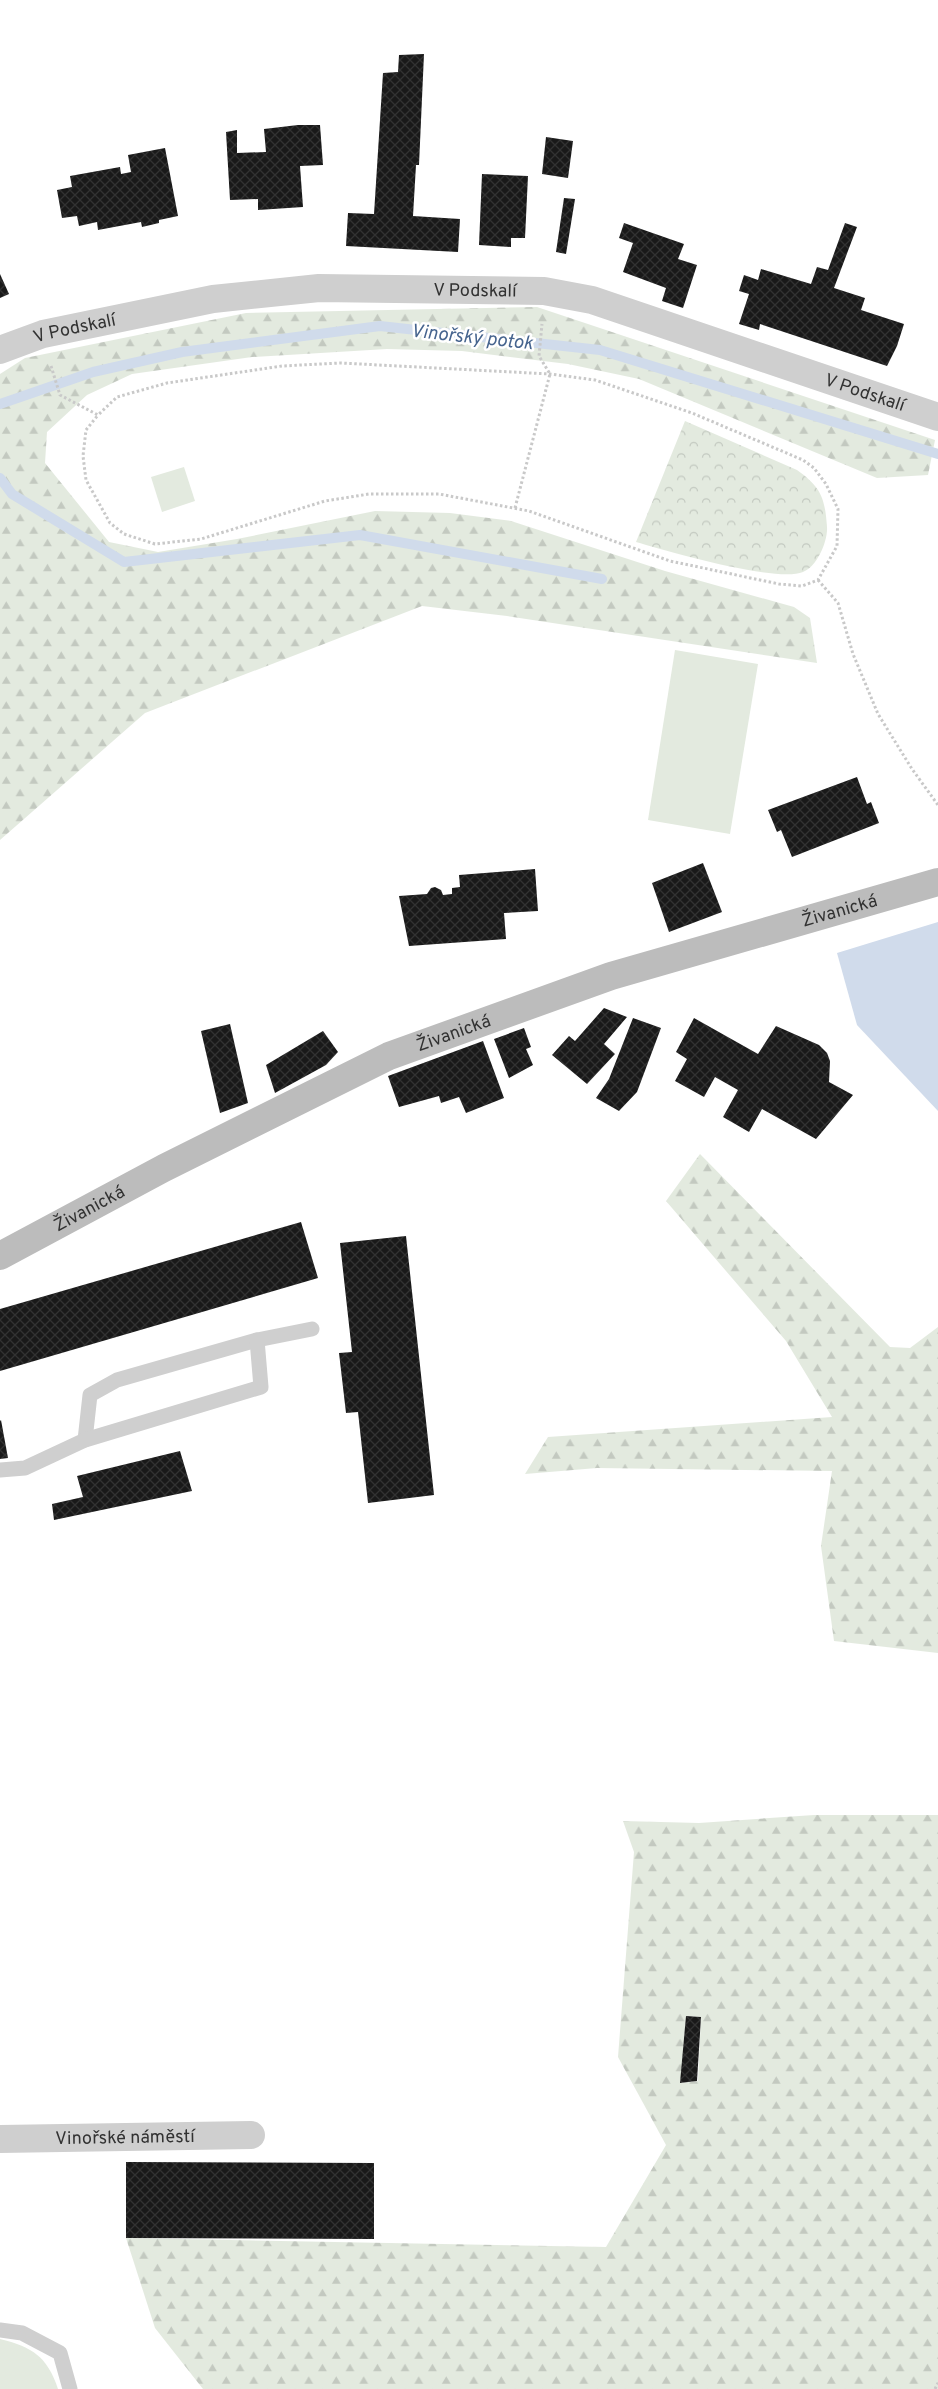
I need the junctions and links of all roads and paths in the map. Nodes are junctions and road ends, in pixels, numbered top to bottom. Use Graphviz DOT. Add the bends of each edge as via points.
graph roads {
  1 [pos="542,319"];
  2 [pos="0,350"];
  3 [pos="52,370"];
  4 [pos="550,374"];
  5 [pos="98,415"];
  6 [pos="938,417"];
  7 [pos="515,508"];
  8 [pos="818,580"];
  9 [pos="938,805"];
  10 [pos="938,882"];
  11 [pos="0,1256"];
  12 [pos="312,1329"];
  13 [pos="257,1340"];
  14 [pos="85,1440"];
  15 [pos="0,1470"];
  16 [pos="251,2135"];
  17 [pos="0,2139"];
  18 [pos="0,2330"];
  19 [pos="938,2383"];
  20 [pos="70,2389"];
  21 [pos="935,2389"];
  1 -- 4 [label="path" via="540,356"];
  2 -- 6 [label="street, V Podskalí" via="43,334 213,299 319,288 544,291 592,300"];
  3 -- 5 [label="path" via="60,395"];
  4 -- 5 [label="path" via="341,364 282,366 167,384 117,398"];
  4 -- 7 [label="path"];
  4 -- 8 [label="path" via="595,380 683,410 803,460 814,468 838,509 837,546"];
  5 -- 7 [label="path" via="86,430 83,456 86,480 110,523 124,534 155,544 201,539 325,500 369,494 439,494"];
  7 -- 8 [label="path" via="670,561 779,584 802,586"];
  8 -- 9 [label="path" via="838,603 853,654 878,714"];
  10 -- 11 [label="street, Živanická" via="611,976 389,1056 164,1168"];
  12 -- 13 [label="lane"];
  13 -- 14 [label="lane" via="117,1380 90,1395"];
  13 -- 14 [label="lane" via="261,1388"];
  14 -- 15 [label="lane" via="25,1468"];
  16 -- 17 [label="street, Vinořské náměstí"];
  18 -- 20 [label="lane" via="22,2333 60,2353"];
  19 -- 21 [label="path"];
}
